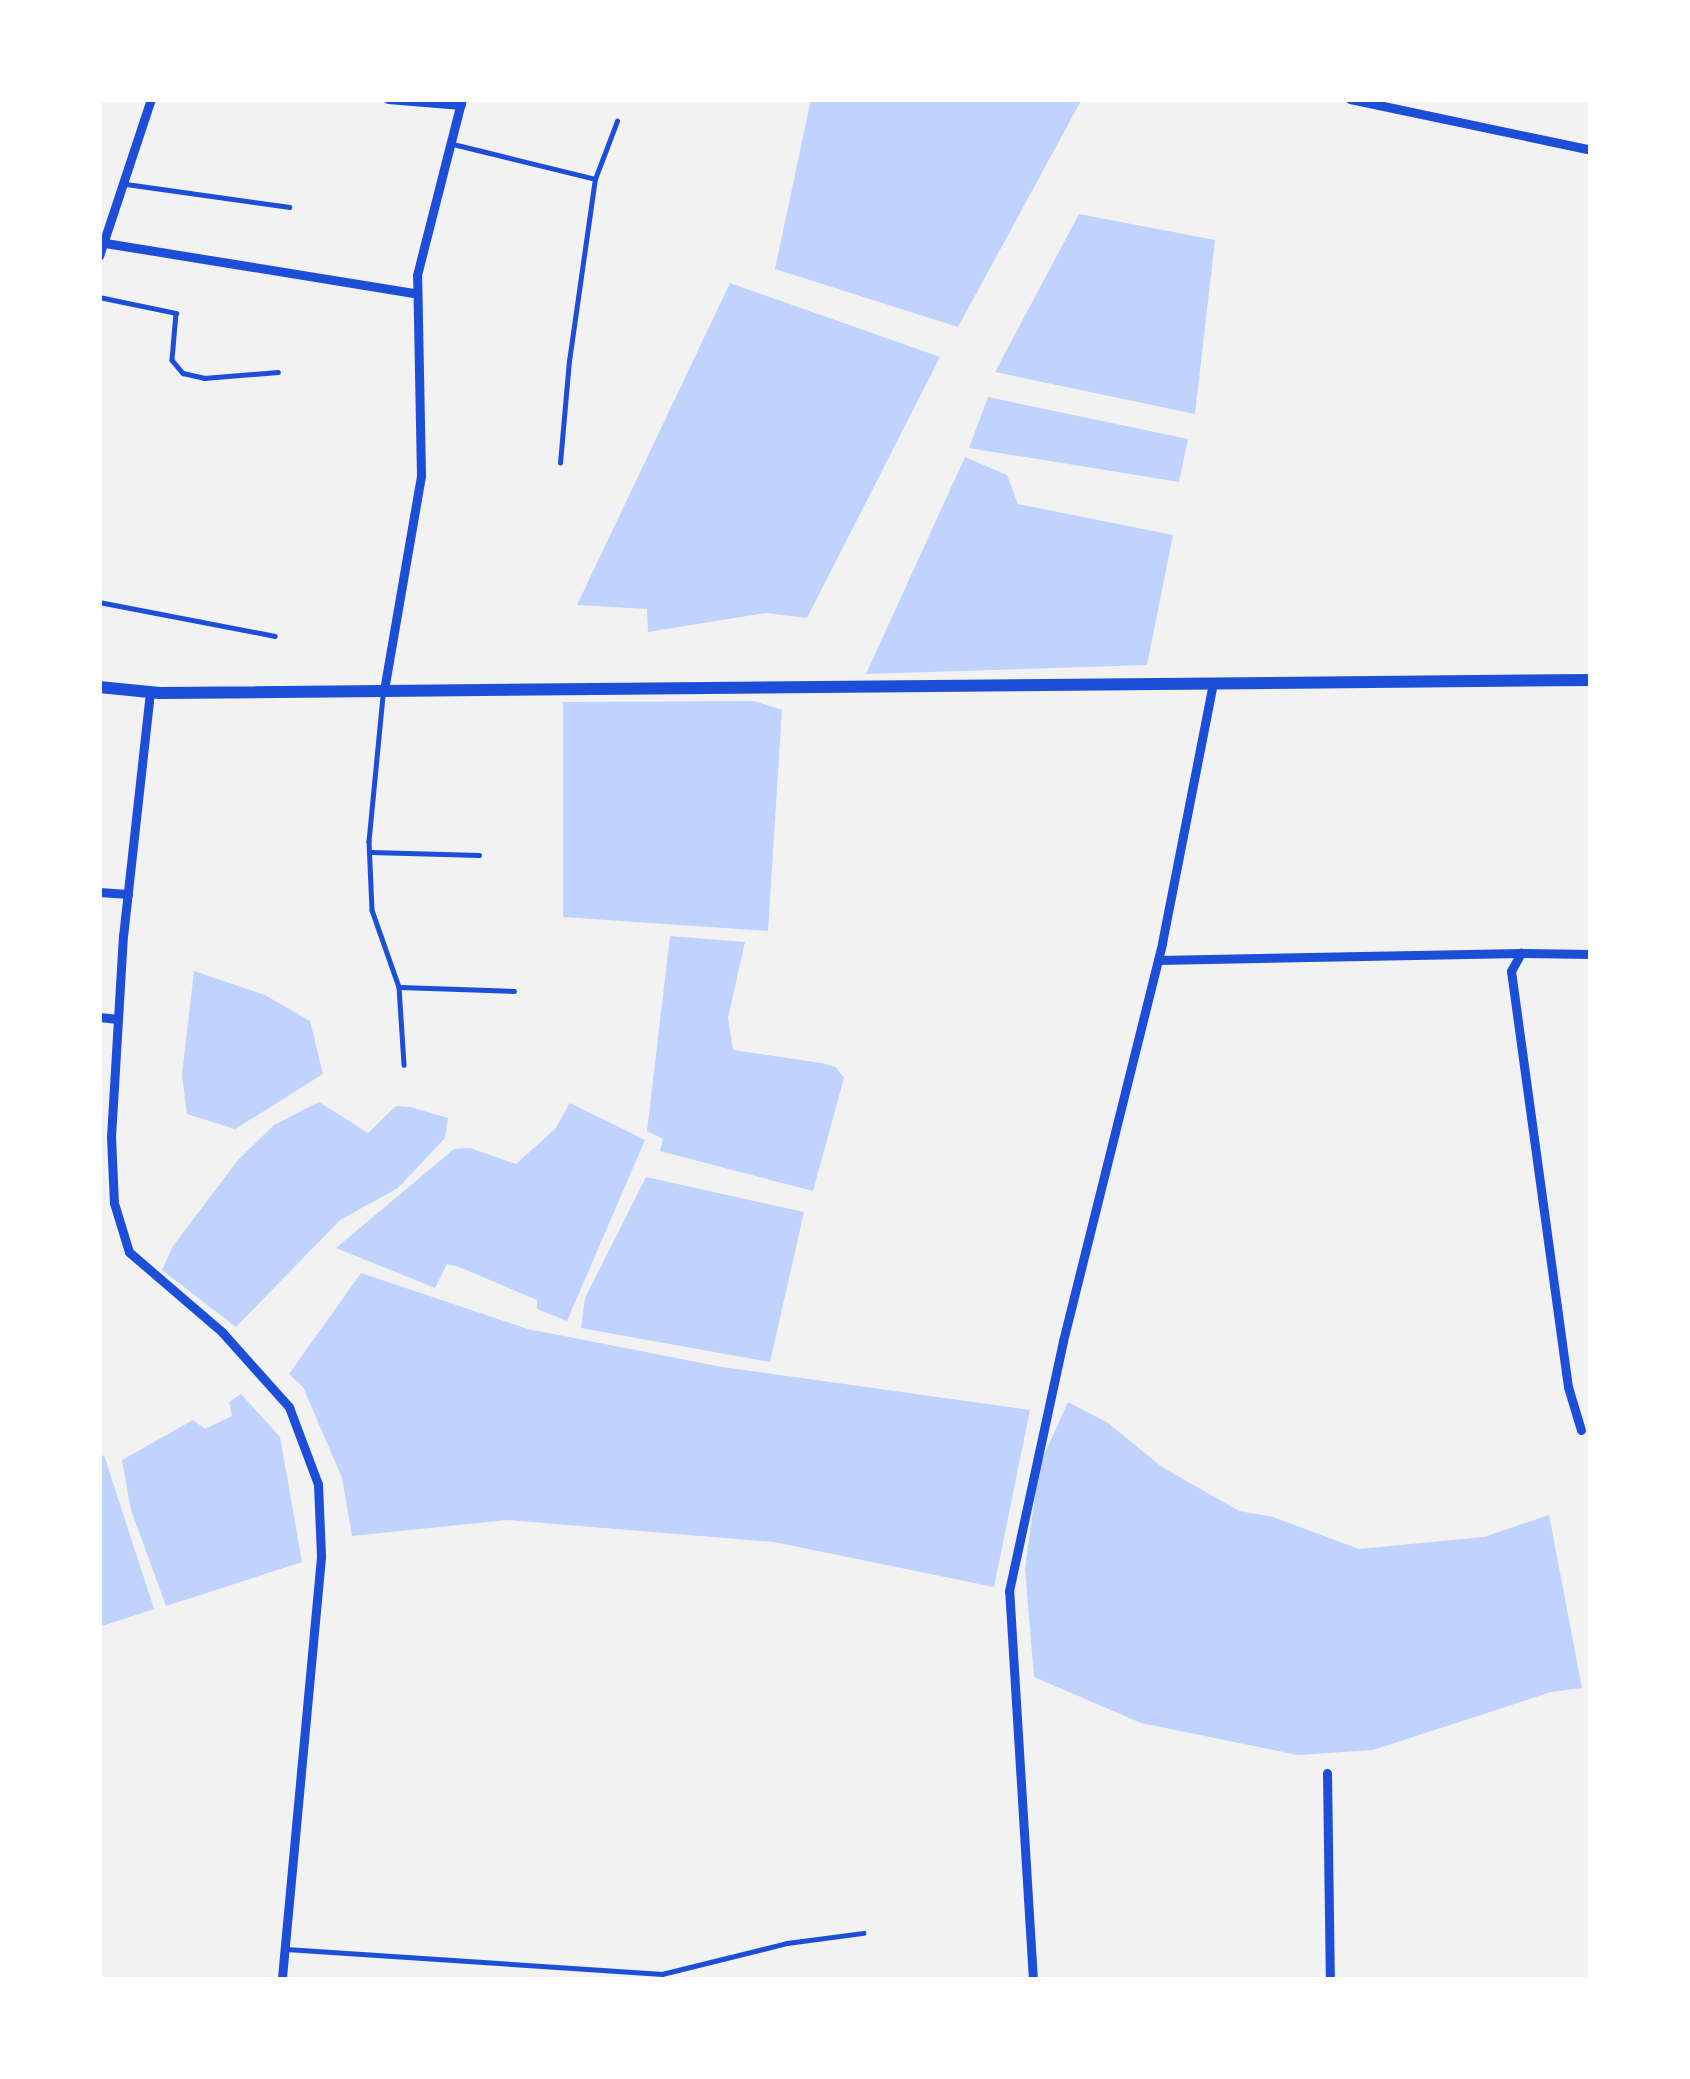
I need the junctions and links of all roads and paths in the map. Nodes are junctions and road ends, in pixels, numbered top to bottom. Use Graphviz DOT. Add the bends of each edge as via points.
graph roads {
  1 [pos="151,99"];
  2 [pos="388,99"];
  3 [pos="1350,99"];
  4 [pos="461,102"];
  5 [pos="617,121"];
  6 [pos="453,143"];
  7 [pos="1591,150"];
  8 [pos="595,179"];
  9 [pos="120,183"];
  10 [pos="289,207"];
  11 [pos="102,242"];
  12 [pos="99,256"];
  13 [pos="415,292"];
  14 [pos="99,297"];
  15 [pos="278,372"];
  16 [pos="560,463"];
  17 [pos="99,602"];
  18 [pos="275,636"];
  19 [pos="1591,680"];
  20 [pos="1214,684"];
  21 [pos="99,687"];
  22 [pos="384,690"];
  23 [pos="150,692"];
  24 [pos="369,852"];
  25 [pos="479,855"];
  26 [pos="99,892"];
  27 [pos="128,894"];
  28 [pos="1522,953"];
  29 [pos="1591,954"];
  30 [pos="1158,960"];
  31 [pos="399,987"];
  32 [pos="514,991"];
  33 [pos="99,1017"];
  34 [pos="118,1019"];
  35 [pos="404,1065"];
  36 [pos="1581,1430"];
  37 [pos="1327,1773"];
  38 [pos="863,1933"];
  39 [pos="285,1948"];
  40 [pos="282,1980"];
  41 [pos="1034,1980"];
  42 [pos="1330,1980"];
  1 -- 9 [label="street"];
  2 -- 4 [label="street"];
  3 -- 7 [label="street"];
  4 -- 6 [label="street"];
  5 -- 8 [label="lane"];
  6 -- 8 [label="lane"];
  6 -- 13 [label="street"];
  8 -- 16 [label="lane"];
  9 -- 10 [label="lane"];
  9 -- 11 [label="street"];
  11 -- 12 [label="street"];
  11 -- 13 [label="street"];
  13 -- 22 [label="street" via="421,476"];
  14 -- 15 [label="lane" via="176,314 172,360 183,373"];
  17 -- 18 [label="lane"];
  19 -- 20 [label="street"];
  20 -- 22 [label="street"];
  20 -- 30 [label="street"];
  21 -- 23 [label="street"];
  22 -- 23 [label="street"];
  22 -- 24 [label="lane"];
  23 -- 27 [label="street"];
  24 -- 25 [label="lane"];
  24 -- 31 [label="lane" via="372,910"];
  26 -- 27 [label="street"];
  27 -- 34 [label="street"];
  28 -- 29 [label="street"];
  28 -- 30 [label="street"];
  28 -- 36 [label="street" via="1511,971 1568,1387"];
  30 -- 41 [label="street" via="1009,1591"];
  31 -- 32 [label="lane"];
  31 -- 35 [label="lane"];
  33 -- 34 [label="street"];
  34 -- 39 [label="street" via="111,1137 121,1242 222,1332 289,1406 318,1484 321,1556"];
  37 -- 42 [label="street"];
  38 -- 39 [label="lane" via="787,1942 662,1974"];
  39 -- 40 [label="street"];
}
